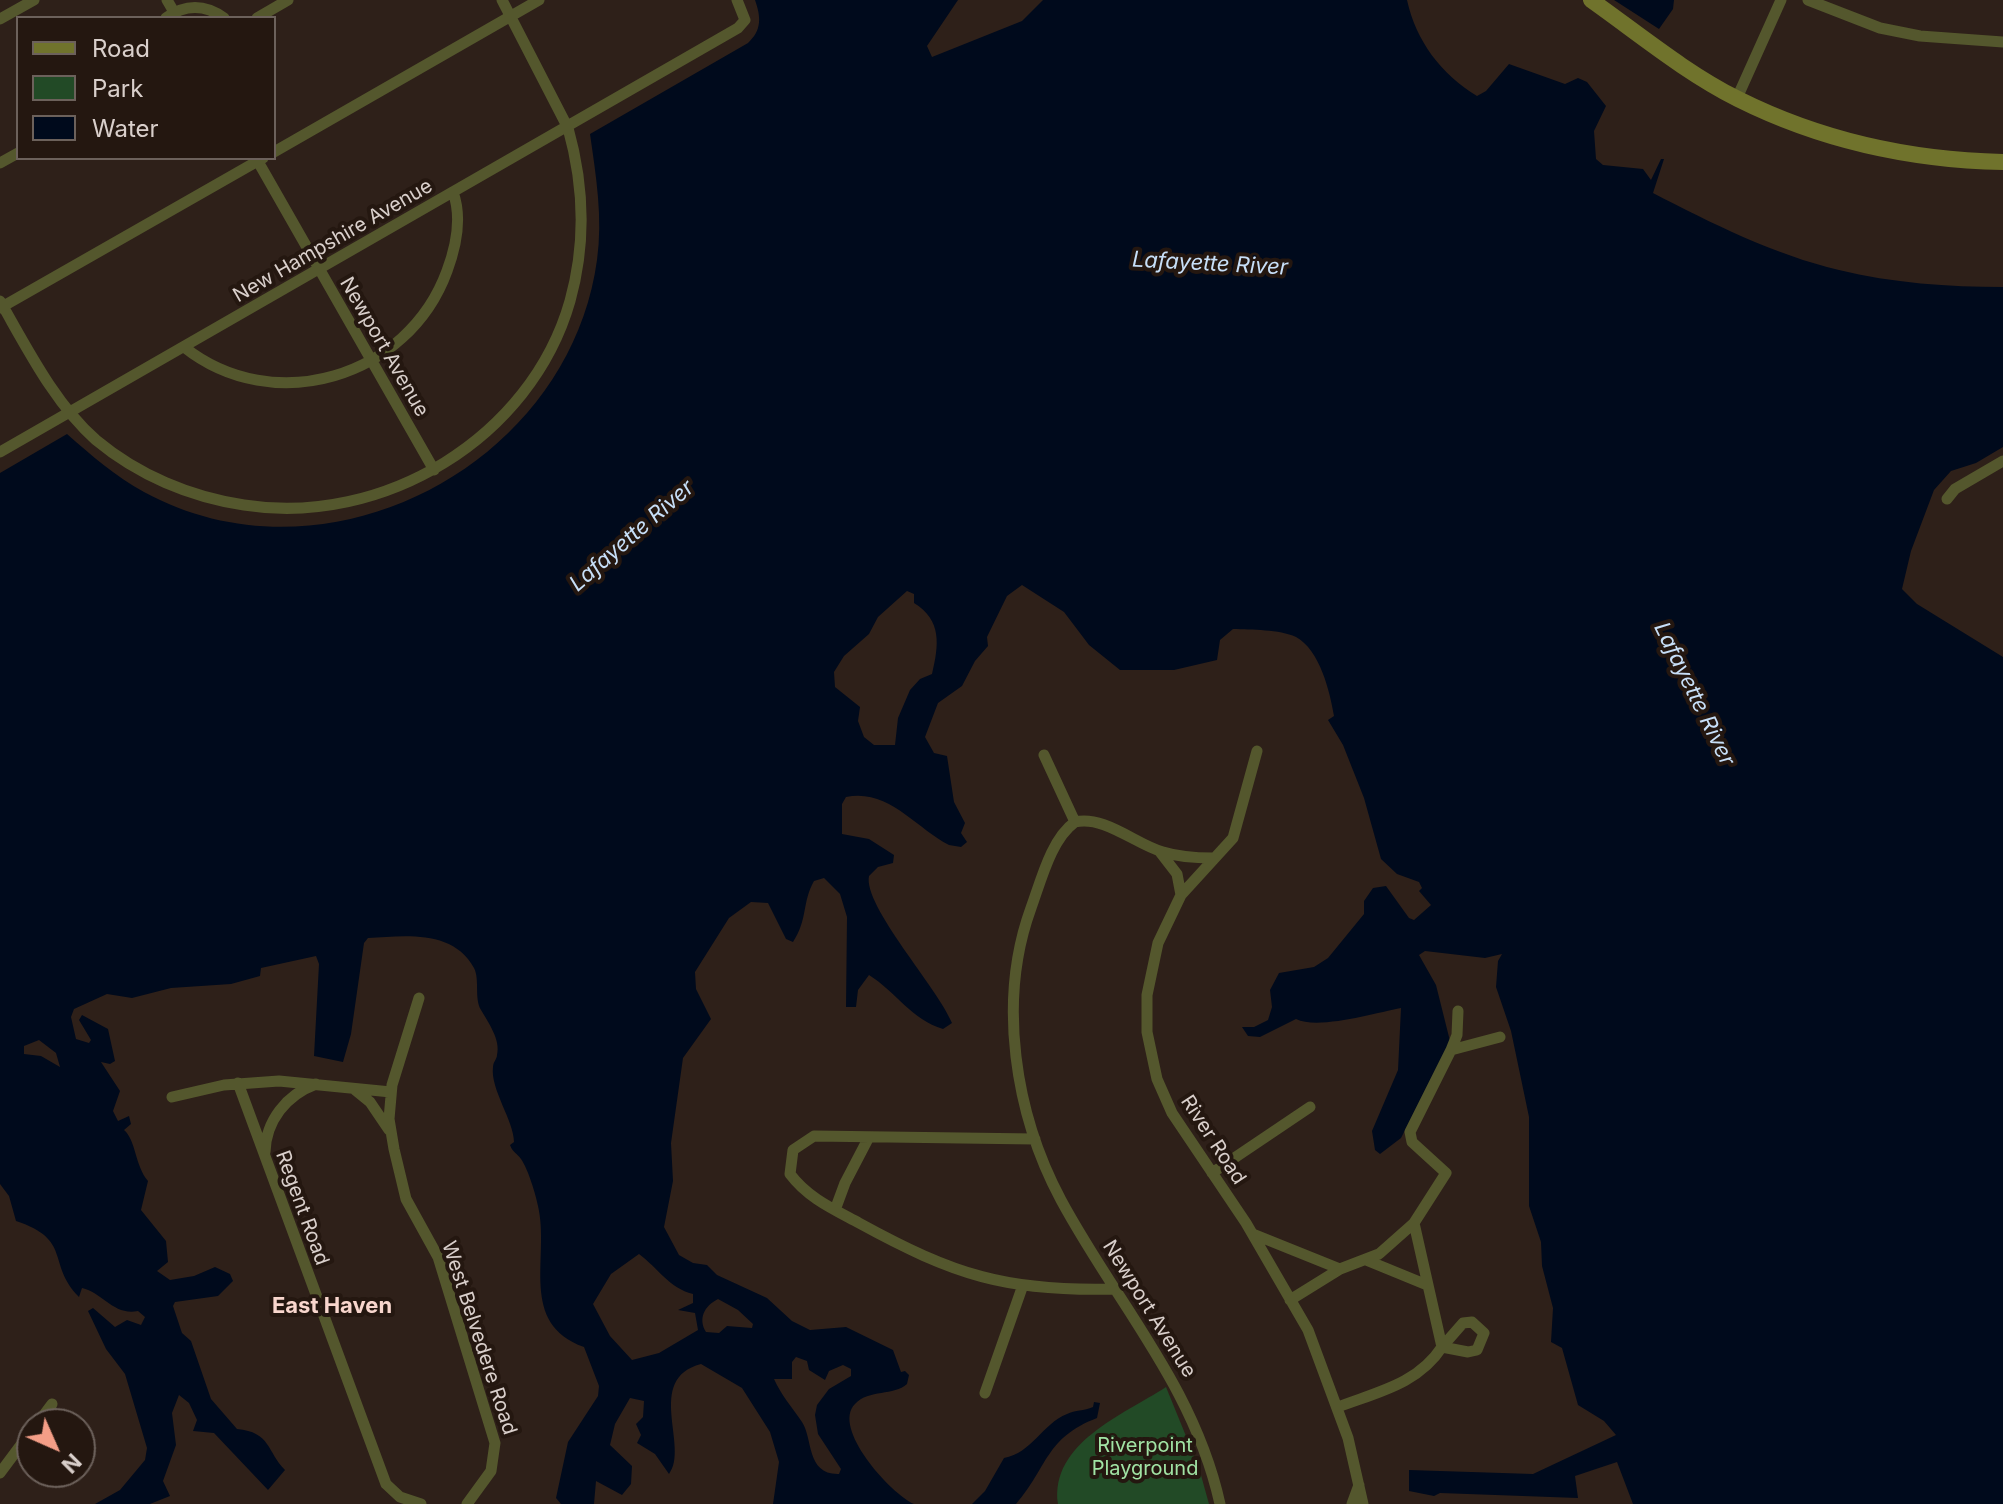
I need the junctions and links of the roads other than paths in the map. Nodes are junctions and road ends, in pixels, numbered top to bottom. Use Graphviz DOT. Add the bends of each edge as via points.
graph roads {
  1 [pos="34,0"];
  2 [pos="167,0"];
  3 [pos="288,0"];
  4 [pos="502,0"];
  5 [pos="539,0"];
  6 [pos="737,0"];
  7 [pos="1591,0"];
  8 [pos="1781,0"];
  9 [pos="1808,0"];
  10 [pos="170,15"];
  11 [pos="220,16"];
  12 [pos="260,16"];
  13 [pos="511,16"];
  14 [pos="0,19"];
  15 [pos="2003,42"];
  16 [pos="1737,98"];
  17 [pos="568,128"];
  18 [pos="276,151"];
  19 [pos="257,160"];
  20 [pos="260,160"];
  21 [pos="2003,162"];
  22 [pos="453,192"];
  23 [pos="319,269"];
  24 [pos="1,305"];
  25 [pos="184,347"];
  26 [pos="371,362"];
  27 [pos="69,413"];
  28 [pos="0,452"];
  29 [pos="2003,461"];
  30 [pos="434,470"];
  31 [pos="1947,499"];
  32 [pos="1257,751"];
  33 [pos="1044,755"];
  34 [pos="1075,822"];
  35 [pos="1160,852"];
  36 [pos="1213,858"];
  37 [pos="1181,895"];
  38 [pos="419,998"];
  39 [pos="1458,1011"];
  40 [pos="1500,1037"];
  41 [pos="1451,1050"];
  42 [pos="238,1083"];
  43 [pos="320,1083"];
  44 [pos="351,1087"];
  45 [pos="391,1092"];
  46 [pos="172,1097"];
  47 [pos="1310,1107"];
  48 [pos="391,1134"];
  49 [pos="869,1137"];
  50 [pos="1035,1139"];
  51 [pos="265,1156"];
  52 [pos="1212,1173"];
  53 [pos="835,1210"];
  54 [pos="1414,1223"];
  55 [pos="1252,1234"];
  56 [pos="1366,1260"];
  57 [pos="1340,1269"];
  58 [pos="1023,1285"];
  59 [pos="1427,1285"];
  60 [pos="1116,1289"];
  61 [pos="1290,1300"];
  62 [pos="985,1393"];
  63 [pos="52,1404"];
  64 [pos="1338,1407"];
  65 [pos="49,1408"];
  66 [pos="16,1452"];
  67 [pos="0,1473"];
  68 [pos="386,1484"];
  69 [pos="1359,1484"];
  70 [pos="387,1504"];
  71 [pos="421,1504"];
  72 [pos="467,1504"];
  73 [pos="1220,1504"];
  74 [pos="1352,1504"];
  75 [pos="1363,1504"];
  1 -- 14 [label="street"];
  2 -- 10 [label="street"];
  3 -- 12 [label="street"];
  4 -- 13 [label="street"];
  5 -- 13 [label="street"];
  6 -- 17 [label="street, New Hampshire Avenue" via="745,15 742,25"];
  7 -- 16 [label="main road"];
  8 -- 16 [label="street"];
  9 -- 15 [label="street" via="1880,28"];
  10 -- 11 [label="street" via="203,8"];
  13 -- 17 [label="street"];
  13 -- 18 [label="street"];
  16 -- 21 [label="main road" via="1849,143 1900,154"];
  17 -- 22 [label="street, New Hampshire Avenue"];
  17 -- 30 [label="street" via="580,179 581,217 575,279 561,327 537,371 503,415"];
  19 -- 24 [label="street"];
  20 -- 23 [label="street, Newport Avenue"];
  22 -- 23 [label="street, New Hampshire Avenue"];
  22 -- 26 [label="street" via="456,238 438,292 410,332"];
  23 -- 25 [label="street, New Hampshire Avenue"];
  23 -- 26 [label="street, Newport Avenue"];
  24 -- 27 [label="street"];
  25 -- 26 [label="street" via="227,373 274,384 323,380"];
  25 -- 27 [label="street, New Hampshire Avenue"];
  26 -- 30 [label="street, Newport Avenue"];
  27 -- 28 [label="street, New Hampshire Avenue"];
  27 -- 30 [label="street" via="98,442 145,473 195,494 255,507 304,509 358,501"];
  29 -- 31 [label="street"];
  32 -- 36 [label="street, River Road" via="1238,828"];
  33 -- 34 [label="street"];
  34 -- 35 [label="street" via="1113,830"];
  34 -- 50 [label="street, Newport Avenue" via="1045,870 1023,933 1015,986 1016,1051"];
  35 -- 36 [label="street"];
  35 -- 37 [label="street" via="1177,874"];
  36 -- 37 [label="street, River Road"];
  37 -- 52 [label="street, River Road" via="1152,962 1147,1032 1165,1098"];
  38 -- 45 [label="street, West Belvedere Road"];
  39 -- 41 [label="street"];
  40 -- 41 [label="street"];
  41 -- 54 [label="street" via="1410,1132 1412,1142 1446,1173"];
  42 -- 43 [label="street"];
  42 -- 46 [label="street"];
  42 -- 51 [label="street, Regent Road"];
  43 -- 44 [label="street"];
  43 -- 51 [label="street" via="295,1094 276,1115"];
  44 -- 45 [label="street"];
  44 -- 48 [label="street, West Belvedere Road" via="370,1102"];
  45 -- 48 [label="street, West Belvedere Road"];
  47 -- 52 [label="street"];
  48 -- 72 [label="street, West Belvedere Road" via="406,1199 438,1257 495,1443 491,1471"];
  49 -- 50 [label="street"];
  49 -- 53 [label="street"];
  49 -- 53 [label="street" via="814,1136 793,1150 790,1174 807,1194"];
  50 -- 60 [label="street, Newport Avenue" via="1063,1204"];
  51 -- 68 [label="street, Regent Road"];
  52 -- 55 [label="street, River Road"];
  53 -- 58 [label="street" via="946,1268"];
  54 -- 56 [label="street"];
  54 -- 59 [label="street"];
  55 -- 57 [label="street"];
  55 -- 61 [label="street, River Road"];
  56 -- 57 [label="street"];
  56 -- 59 [label="street"];
  57 -- 61 [label="street"];
  58 -- 60 [label="street"];
  58 -- 62 [label="street"];
  59 -- 64 [label="street" via="1442,1347 1431,1364 1409,1380"];
  60 -- 73 [label="street, Newport Avenue" via="1184,1400"];
  61 -- 64 [label="street, River Road" via="1308,1330"];
  63 -- 65 [label="street"];
  64 -- 69 [label="street, River Road"];
  66 -- 67 [label="street"];
  68 -- 70 [label="street"];
  68 -- 71 [label="street" via="400,1497"];
  69 -- 74 [label="street"];
  69 -- 75 [label="street, River Road"];
}
